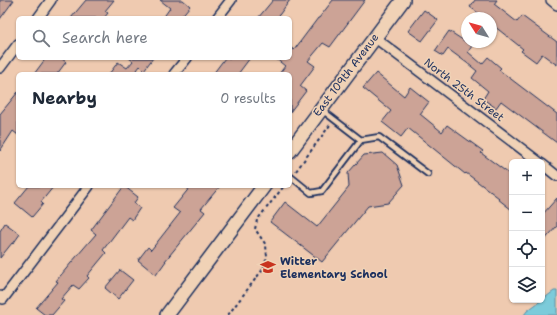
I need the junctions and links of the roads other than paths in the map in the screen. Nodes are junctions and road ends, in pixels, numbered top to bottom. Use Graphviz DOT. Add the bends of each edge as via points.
graph roads {
  1 [pos="51,0"];
  2 [pos="231,0"];
  3 [pos="403,0"];
  4 [pos="551,0"];
  5 [pos="557,5"];
  6 [pos="39,16"];
  7 [pos="219,16"];
  8 [pos="374,37"];
  9 [pos="16,47"];
  10 [pos="184,60"];
  11 [pos="0,68"];
  12 [pos="176,72"];
  13 [pos="321,109"];
  14 [pos="361,140"];
  15 [pos="292,147"];
  16 [pos="535,159"];
  17 [pos="545,166"];
  18 [pos="428,174"];
  19 [pos="557,176"];
  20 [pos="292,179"];
  21 [pos="87,188"];
  22 [pos="262,188"];
  23 [pos="2,297"];
  24 [pos="167,315"];
  1 -- 6 [label="street"];
  2 -- 7 [label="street"];
  3 -- 8 [label="street, East 109th Avenue"];
  4 -- 5 [label="street"];
  8 -- 13 [label="street, East 109th Avenue"];
  8 -- 16 [label="street, North 25th Street"];
  9 -- 11 [label="street"];
  10 -- 12 [label="street"];
  13 -- 14 [label="lane"];
  13 -- 15 [label="street, East 109th Avenue"];
  14 -- 18 [label="lane" via="379,137"];
  14 -- 20 [label="lane" via="322,191 311,193"];
  17 -- 19 [label="street"];
  21 -- 23 [label="street"];
  22 -- 24 [label="street"];
}
